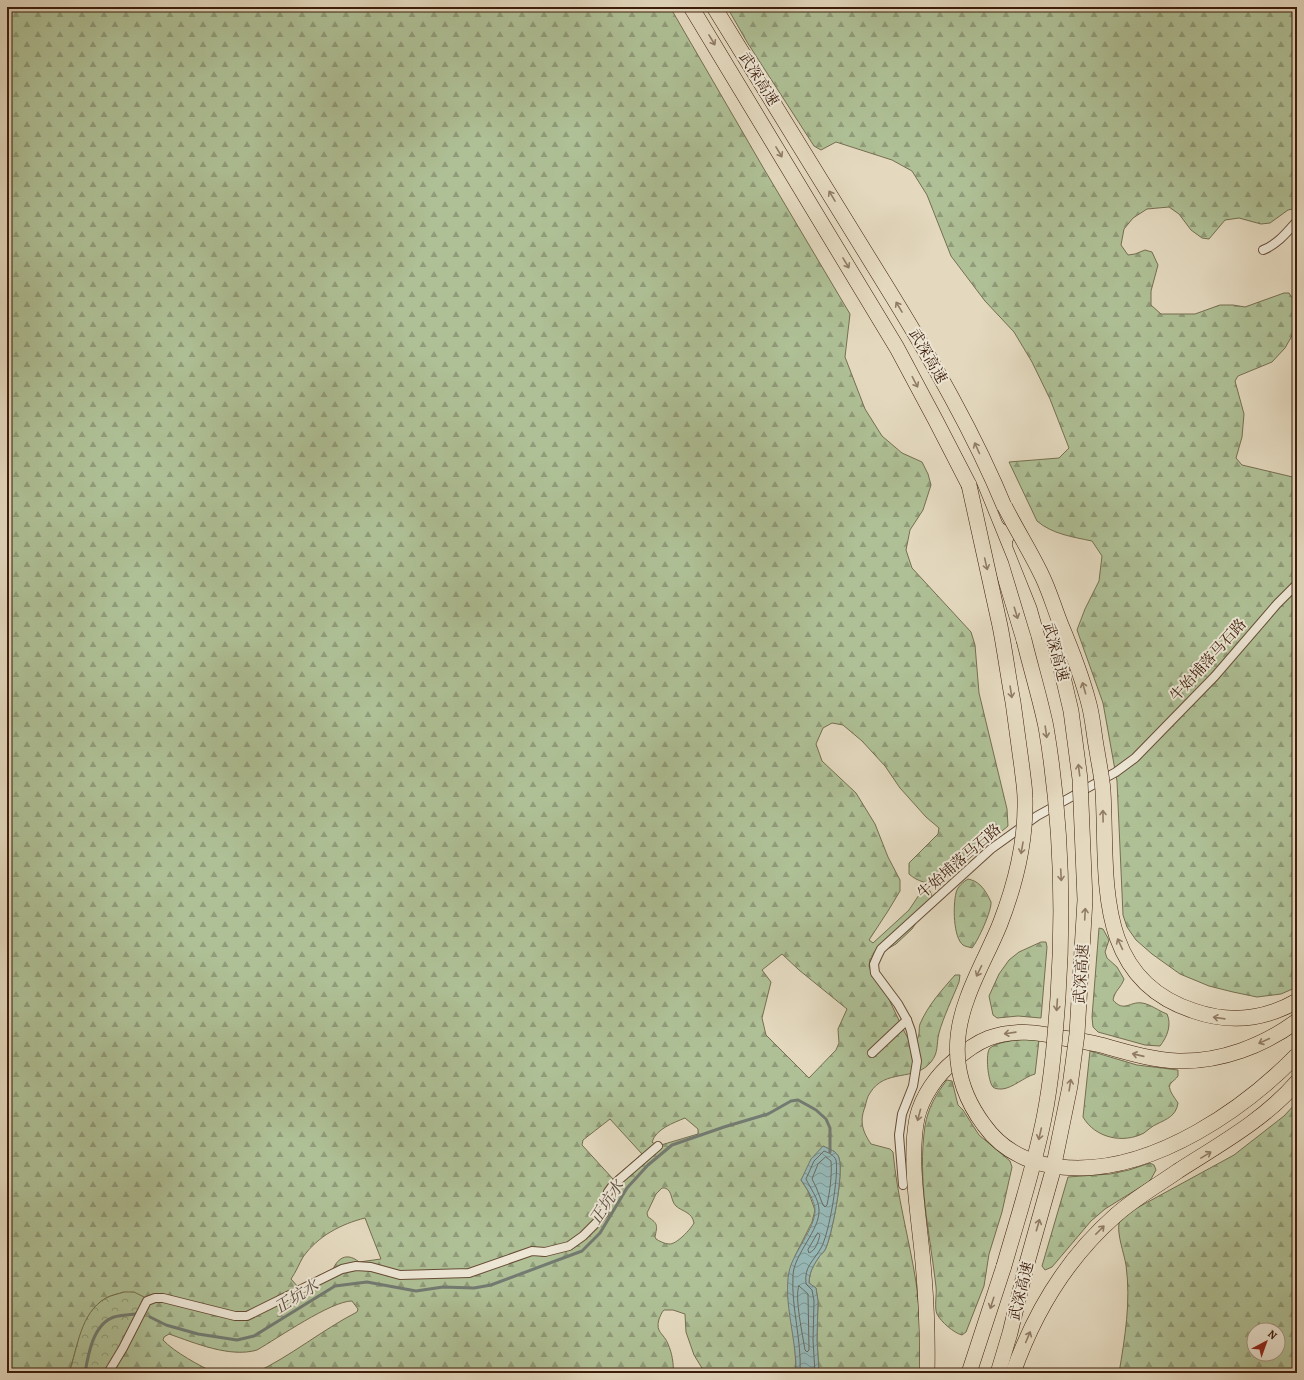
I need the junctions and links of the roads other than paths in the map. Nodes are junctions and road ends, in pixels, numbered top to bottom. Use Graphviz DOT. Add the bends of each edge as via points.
graph roads {
  1 [pos="691,7"];
  2 [pos="714,7"];
  3 [pos="1297,221"];
  4 [pos="1263,250"];
  5 [pos="968,485"];
  6 [pos="1005,507"];
  7 [pos="1297,584"];
  8 [pos="1297,1001"];
  9 [pos="907,1020"];
  10 [pos="1297,1021"];
  11 [pos="872,1053"];
  12 [pos="1297,1055"];
  13 [pos="1297,1082"];
  14 [pos="658,1146"];
  15 [pos="903,1185"];
  16 [pos="108,1373"];
  17 [pos="927,1373"];
  18 [pos="969,1373"];
  19 [pos="998,1373"];
  20 [pos="1013,1373"];
  1 -- 5 [label="highway, 武深高速, one-way" via="897,348"];
  6 -- 2 [label="highway, 武深高速, one-way" via="974,440 920,341"];
  3 -- 4 [label="street" via="1275,244"];
  5 -- 12 [label="highway, one-way, bridge" via="1000,627 1026,797 1024,838 1017,876 960,1021 958,1065 968,1102 990,1133 1020,1156 1044,1164 1089,1168 1138,1157 1201,1130 1254,1095"];
  5 -- 18 [label="highway, 武深高速, one-way, bridge" via="1001,564 1024,640 1045,726 1057,808 1061,880 1061,949 1052,1064 1044,1117 1032,1173"];
  8 -- 6 [label="highway, one-way, bridge" via="1272,1012 1246,1018 1224,1019 1205,1015 1165,999 1150,988 1128,960 1114,931 1107,898 1103,789 1090,706 1043,578"];
  19 -- 6 [label="highway, 武深高速, one-way, bridge" via="1052,1174 1070,1086 1077,1027 1085,900 1080,779 1071,711 1044,604"];
  7 -- 9 [label="street, 牛始埔落马石路" via="1215,676 1135,758 1116,772 1037,816 991,849 881,950 874,964 875,973"];
  9 -- 11 [label="street"];
  9 -- 15 [label="street, 牛始埔落马石路" via="917,1061 916,1075 902,1114 899,1135"];
  10 -- 17 [label="highway, one-way" via="1260,1044 1198,1060 1155,1059 1045,1034 1015,1032 987,1039 965,1052 945,1069 932,1084 923,1102 917,1117 915,1135 917,1199 927,1316"];
  20 -- 13 [label="highway, one-way" via="1032,1326 1049,1295 1089,1242 1117,1214 1218,1147 1267,1111"];
  14 -- 16 [label="street" via="613,1185 608,1192 604,1212 597,1222 569,1246 545,1252 532,1251 469,1273 400,1275 372,1267 356,1266 342,1269 247,1316 235,1316 155,1298 147,1301"];
}
